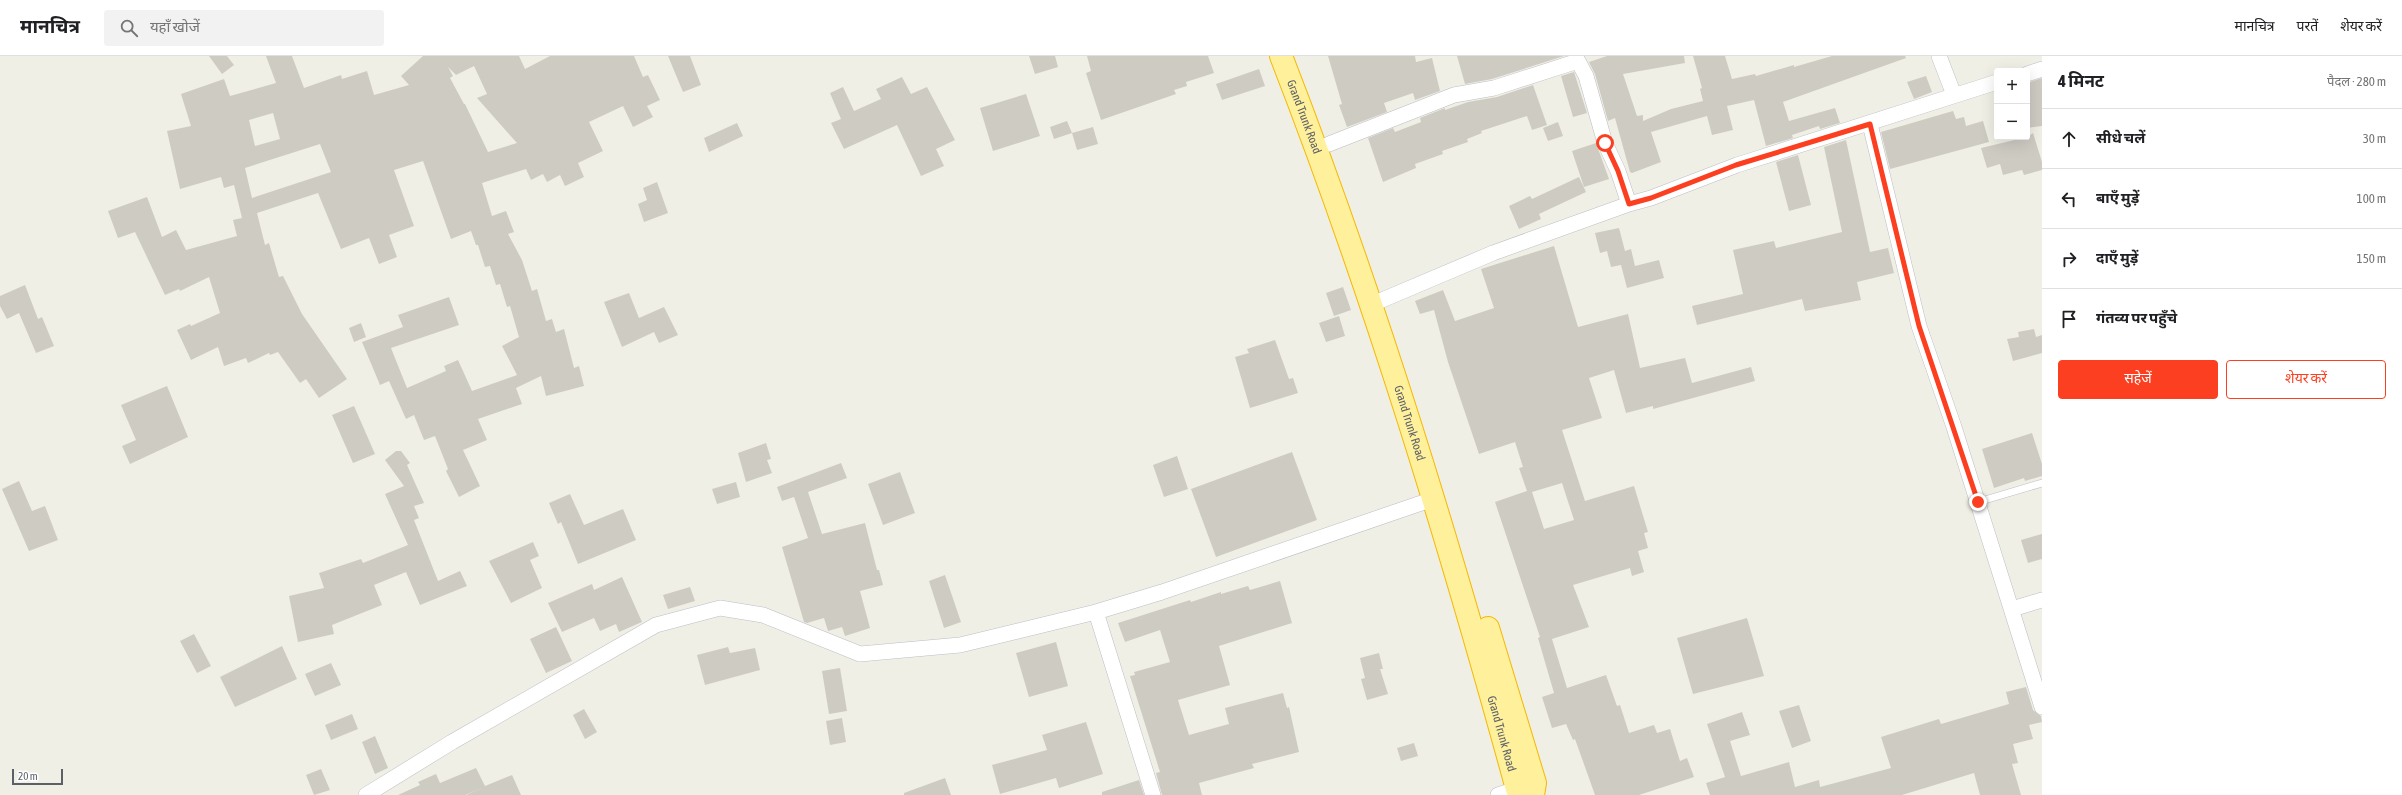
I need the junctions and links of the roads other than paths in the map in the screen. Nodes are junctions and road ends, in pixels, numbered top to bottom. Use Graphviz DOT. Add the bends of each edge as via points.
graph roads {
  1 [pos="1281,56"];
  2 [pos="1297,56"];
  3 [pos="1939,56"];
  4 [pos="2042,70"];
  5 [pos="2030,73"];
  6 [pos="1994,83"];
  7 [pos="1954,95"];
  8 [pos="1870,124"];
  9 [pos="1329,144"];
  10 [pos="1629,204"];
  11 [pos="1382,300"];
  12 [pos="2042,484"];
  13 [pos="1433,499"];
  14 [pos="1978,502"];
  15 [pos="2042,600"];
  16 [pos="2012,609"];
  17 [pos="1096,612"];
  18 [pos="2042,707"];
  19 [pos="1517,793"];
  20 [pos="366,795"];
  21 [pos="1153,795"];
  1 -- 13 [label="highway, Grand Trunk Road" via="1336,203"];
  2 -- 9 [label="highway, Grand Trunk Road"];
  3 -- 7 [label="street"];
  4 -- 5 [label="street"];
  6 -- 7 [label="street"];
  7 -- 8 [label="street"];
  8 -- 10 [label="street" via="1744,162"];
  8 -- 14 [label="street" via="1919,326"];
  9 -- 10 [label="street" via="1454,95 1494,88 1578,61 1586,76 1605,143"];
  9 -- 11 [label="highway, Grand Trunk Road"];
  10 -- 11 [label="street" via="1492,253"];
  11 -- 19 [label="highway, Grand Trunk Road" via="1448,495 1535,784"];
  12 -- 14 [label="lane"];
  13 -- 17 [label="street" via="1162,592"];
  13 -- 19 [label="highway, Grand Trunk Road" via="1472,625"];
  14 -- 16 [label="street"];
  15 -- 16 [label="street"];
  16 -- 18 [label="street"];
  17 -- 20 [label="street" via="960,645 860,654 763,615 720,608 656,625 452,742"];
  17 -- 21 [label="street"];
}
